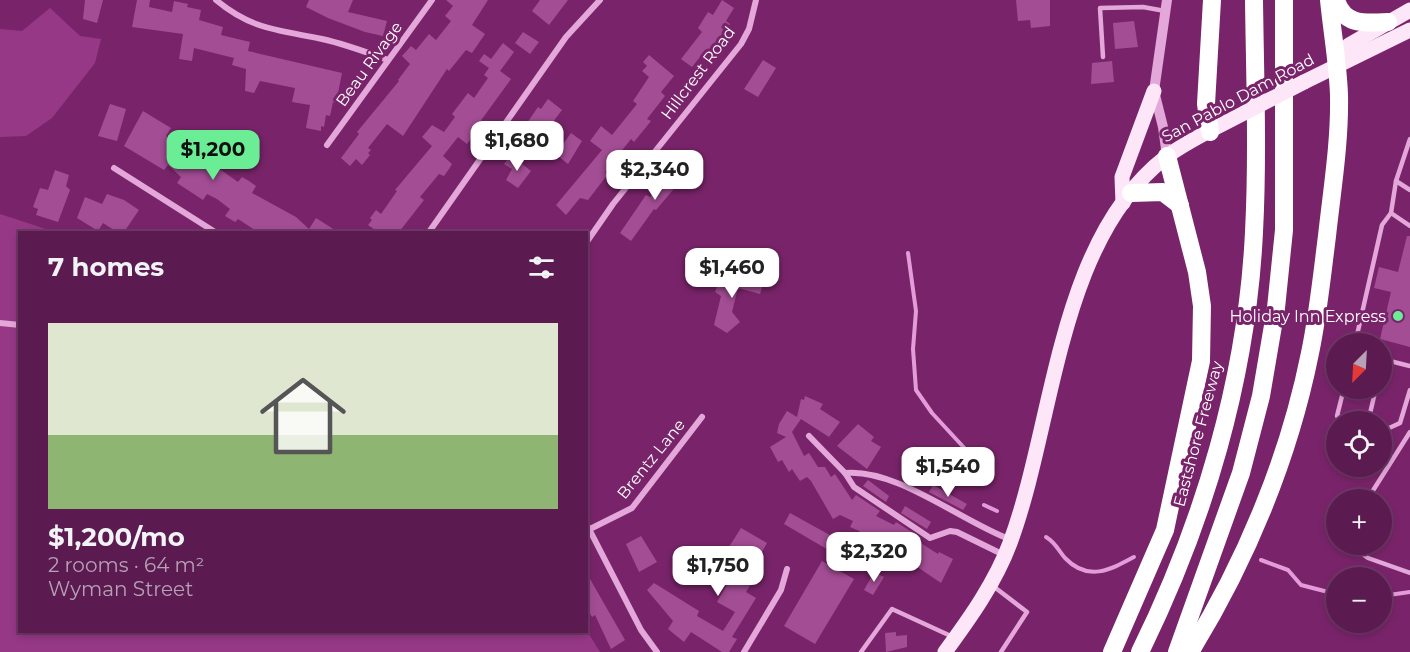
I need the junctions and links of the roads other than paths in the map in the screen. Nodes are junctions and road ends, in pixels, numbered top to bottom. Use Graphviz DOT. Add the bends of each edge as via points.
graph roads {
  1 [pos="216,0"];
  2 [pos="432,0"];
  3 [pos="600,0"];
  4 [pos="756,0"];
  5 [pos="1212,0"];
  6 [pos="1254,0"];
  7 [pos="1284,0"];
  8 [pos="1329,0"];
  9 [pos="1336,0"];
  10 [pos="1166,6"];
  11 [pos="1410,10"];
  12 [pos="1388,22"];
  13 [pos="1410,30"];
  14 [pos="1103,57"];
  15 [pos="388,60"];
  16 [pos="1336,66"];
  17 [pos="1154,91"];
  18 [pos="1210,132"];
  19 [pos="1410,139"];
  20 [pos="327,145"];
  21 [pos="1167,156"];
  22 [pos="114,168"];
  23 [pos="1396,181"];
  24 [pos="1410,190"];
  25 [pos="1127,198"];
  26 [pos="1180,205"];
  27 [pos="1391,213"];
  28 [pos="1410,226"];
  29 [pos="213,231"];
  30 [pos="430,231"];
  31 [pos="588,240"];
  32 [pos="0,323"];
  33 [pos="18,325"];
  34 [pos="1357,333"];
  35 [pos="1392,363"];
  36 [pos="1410,366"];
  37 [pos="1410,390"];
  38 [pos="702,417"];
  39 [pos="1392,427"];
  40 [pos="1410,432"];
  41 [pos="808,436"];
  42 [pos="845,473"];
  43 [pos="1374,489"];
  44 [pos="588,528"];
  45 [pos="588,530"];
  46 [pos="1011,540"];
  47 [pos="1005,555"];
  48 [pos="1364,555"];
  49 [pos="787,569"];
  50 [pos="1410,573"];
  51 [pos="991,584"];
  52 [pos="955,638"];
  53 [pos="862,650"];
  54 [pos="657,652"];
  55 [pos="744,652"];
  56 [pos="870,652"];
  57 [pos="945,652"];
  58 [pos="1001,652"];
  59 [pos="1112,652"];
  60 [pos="1140,652"];
  61 [pos="1176,652"];
  62 [pos="1190,652"];
  1 -- 15 [label="street" via="254,25 322,39"];
  2 -- 15 [label="street, Beau Rivage"];
  3 -- 30 [label="street" via="566,37"];
  4 -- 31 [label="street, Hillcrest Road" via="741,44"];
  5 -- 18 [label="highway" via="1206,104"];
  6 -- 60 [label="highway, Eastshore Freeway" via="1254,233 1233,392 1189,539"];
  7 -- 61 [label="highway" via="1284,230 1276,308 1263,385 1241,473"];
  8 -- 16 [label="highway"];
  9 -- 12 [label="highway" via="1340,12 1351,21"];
  10 -- 14 [label="lane" via="1100,8"];
  10 -- 17 [label="street"];
  11 -- 12 [label="main road, San Pablo Dam Road"];
  12 -- 16 [label="main road, San Pablo Dam Road" via="1349,45"];
  13 -- 16 [label="main road, San Pablo Dam Road"];
  15 -- 20 [label="street, Beau Rivage"];
  16 -- 18 [label="main road, San Pablo Dam Road, bridge"];
  16 -- 62 [label="highway" via="1338,122 1330,209 1314,332 1298,406 1275,478 1248,541 1220,604"];
  17 -- 21 [label="street"];
  17 -- 25 [label="main road" via="1122,177"];
  18 -- 21 [label="main road, San Pablo Dam Road"];
  19 -- 23 [label="lane"];
  21 -- 25 [label="main road, San Pablo Dam Road"];
  21 -- 26 [label="highway"];
  22 -- 29 [label="street"];
  23 -- 24 [label="lane"];
  23 -- 27 [label="lane"];
  25 -- 26 [label="highway" via="1164,192"];
  25 -- 46 [label="main road, San Pablo Dam Road" via="1088,264 1070,316"];
  26 -- 59 [label="highway" via="1202,306 1201,362 1165,530"];
  27 -- 28 [label="lane"];
  27 -- 34 [label="lane" via="1382,225"];
  32 -- 33 [label="street"];
  35 -- 36 [label="lane"];
  37 -- 39 [label="lane" via="1400,423"];
  38 -- 44 [label="street, Brentz Lane" via="632,508"];
  40 -- 43 [label="lane"];
  41 -- 42 [label="street"];
  42 -- 46 [label="street" via="891,480 976,526"];
  42 -- 47 [label="street" via="867,498 930,538 957,532"];
  45 -- 54 [label="street" via="641,630"];
  46 -- 47 [label="main road, San Pablo Dam Road"];
  47 -- 51 [label="main road, San Pablo Dam Road"];
  48 -- 50 [label="lane"];
  49 -- 55 [label="street" via="782,590"];
  51 -- 52 [label="main road, San Pablo Dam Road"];
  51 -- 58 [label="lane" via="1027,612"];
  52 -- 53 [label="lane" via="892,609"];
  52 -- 57 [label="main road, San Pablo Dam Road"];
  53 -- 56 [label="lane"];
}
